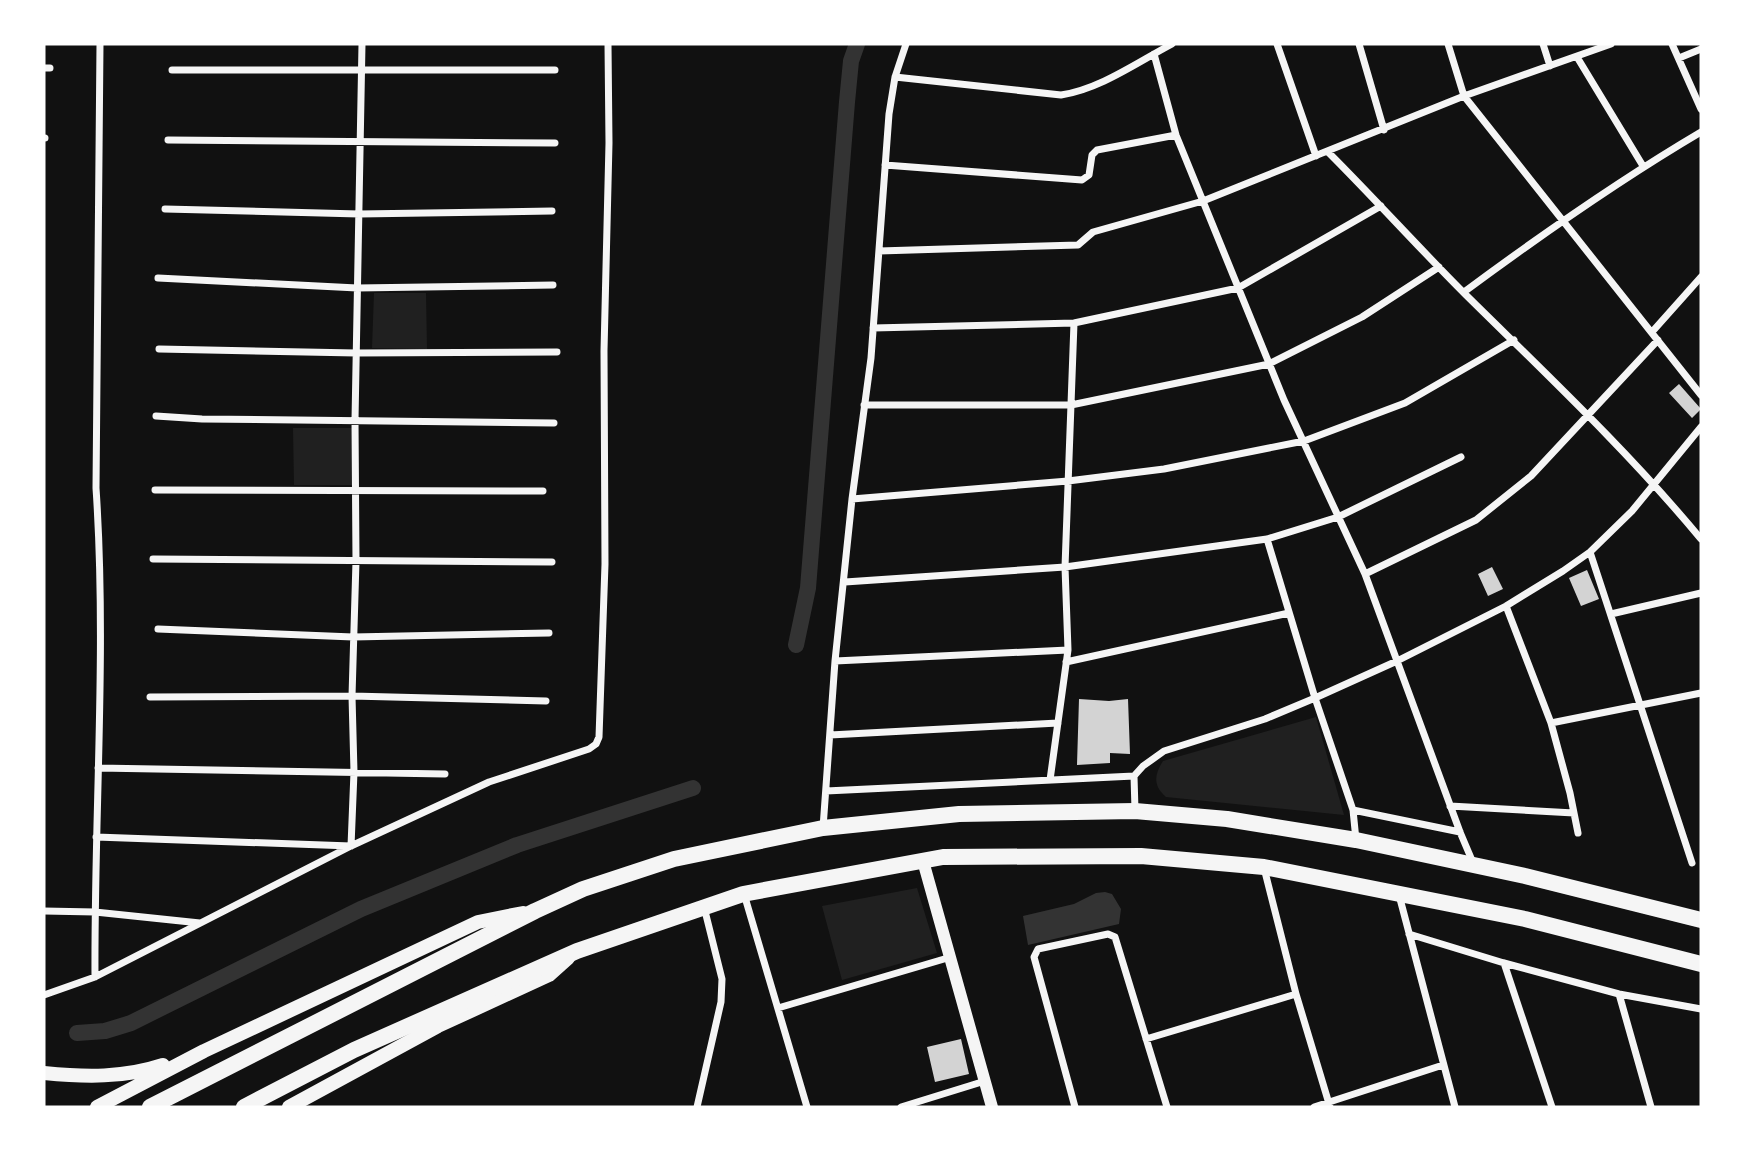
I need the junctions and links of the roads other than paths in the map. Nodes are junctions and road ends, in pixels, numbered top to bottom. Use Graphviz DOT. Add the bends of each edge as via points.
graph roads {
  1 [pos="100,44"];
  2 [pos="362,44"];
  3 [pos="608,44"];
  4 [pos="906,44"];
  5 [pos="1171,44"];
  6 [pos="1277,44"];
  7 [pos="1359,44"];
  8 [pos="1448,44"];
  9 [pos="1543,44"];
  10 [pos="1612,44"];
  11 [pos="1672,44"];
  12 [pos="1701,48"];
  13 [pos="1154,54"];
  14 [pos="1577,57"];
  15 [pos="1679,58"];
  16 [pos="1550,66"];
  17 [pos="172,70"];
  18 [pos="555,70"];
  19 [pos="361,71"];
  20 [pos="895,78"];
  21 [pos="1464,96"];
  22 [pos="1701,109"];
  23 [pos="1384,130"];
  24 [pos="1701,132"];
  25 [pos="1176,135"];
  26 [pos="168,140"];
  27 [pos="360,142"];
  28 [pos="555,144"];
  29 [pos="1328,152"];
  30 [pos="1316,156"];
  31 [pos="885,166"];
  32 [pos="1643,166"];
  33 [pos="1203,201"];
  34 [pos="1381,206"];
  35 [pos="165,209"];
  36 [pos="552,211"];
  37 [pos="359,214"];
  38 [pos="1562,220"];
  39 [pos="879,251"];
  40 [pos="1439,267"];
  41 [pos="1701,277"];
  42 [pos="158,278"];
  43 [pos="553,285"];
  44 [pos="357,288"];
  45 [pos="1238,288"];
  46 [pos="1464,292"];
  47 [pos="1074,323"];
  48 [pos="873,328"];
  49 [pos="1652,332"];
  50 [pos="1514,340"];
  51 [pos="1658,340"];
  52 [pos="159,349"];
  53 [pos="557,352"];
  54 [pos="356,353"];
  55 [pos="1269,364"];
  56 [pos="1701,395"];
  57 [pos="864,405"];
  58 [pos="1071,405"];
  59 [pos="1590,414"];
  60 [pos="156,416"];
  61 [pos="355,420"];
  62 [pos="554,423"];
  63 [pos="1701,427"];
  64 [pos="1304,441"];
  65 [pos="1461,457"];
  66 [pos="1068,481"];
  67 [pos="1655,483"];
  68 [pos="355,489"];
  69 [pos="155,490"];
  70 [pos="542,491"];
  71 [pos="852,499"];
  72 [pos="1338,517"];
  73 [pos="1701,538"];
  74 [pos="1267,539"];
  75 [pos="1590,552"];
  76 [pos="153,559"];
  77 [pos="356,561"];
  78 [pos="552,562"];
  79 [pos="1065,567"];
  80 [pos="1365,573"];
  81 [pos="845,582"];
  82 [pos="1701,593"];
  83 [pos="1506,606"];
  84 [pos="1289,613"];
  85 [pos="1611,614"];
  86 [pos="158,629"];
  87 [pos="549,633"];
  88 [pos="353,637"];
  89 [pos="1068,650"];
  90 [pos="835,661"];
  91 [pos="1397,661"];
  92 [pos="1066,662"];
  93 [pos="1701,693"];
  94 [pos="352,696"];
  95 [pos="150,697"];
  96 [pos="1315,698"];
  97 [pos="546,702"];
  98 [pos="1641,704"];
  99 [pos="1058,723"];
  100 [pos="1551,723"];
  101 [pos="830,735"];
  102 [pos="99,768"];
  103 [pos="354,772"];
  104 [pos="445,774"];
  105 [pos="1135,776"];
  106 [pos="1049,780"];
  107 [pos="826,791"];
  108 [pos="1451,806"];
  109 [pos="1353,810"];
  110 [pos="1135,811"];
  111 [pos="1574,813"];
  112 [pos="823,828"];
  113 [pos="1460,832"];
  114 [pos="1578,833"];
  115 [pos="96,837"];
  116 [pos="1356,841"];
  117 [pos="351,846"];
  118 [pos="923,861"];
  119 [pos="1692,863"];
  120 [pos="1475,865"];
  121 [pos="1264,867"];
  122 [pos="743,894"];
  123 [pos="1399,894"];
  124 [pos="704,906"];
  125 [pos="44,911"];
  126 [pos="535,911"];
  127 [pos="95,912"];
  128 [pos="1701,920"];
  129 [pos="201,923"];
  130 [pos="1409,934"];
  131 [pos="577,951"];
  132 [pos="951,957"];
  133 [pos="1504,963"];
  134 [pos="1701,964"];
  135 [pos="95,977"];
  136 [pos="1296,994"];
  137 [pos="1619,994"];
  138 [pos="44,995"];
  139 [pos="778,1009"];
  140 [pos="1701,1009"];
  141 [pos="1146,1038"];
  142 [pos="204,1051"];
  143 [pos="1443,1065"];
  144 [pos="44,1073"];
  145 [pos="985,1081"];
  146 [pos="315,1094"];
  147 [pos="1330,1105"];
  148 [pos="97,1107"];
  149 [pos="150,1107"];
  150 [pos="244,1107"];
  151 [pos="289,1107"];
  152 [pos="298,1107"];
  153 [pos="697,1107"];
  154 [pos="807,1107"];
  155 [pos="901,1107"];
  156 [pos="992,1107"];
  157 [pos="1075,1107"];
  158 [pos="1167,1107"];
  159 [pos="1314,1107"];
  160 [pos="1455,1107"];
  161 [pos="1552,1107"];
  162 [pos="1651,1107"];
  1 -- 102 [label="street" via="96,349"];
  2 -- 19 [label="street"];
  3 -- 117 [label="street" via="604,632 599,737 589,749 489,782"];
  4 -- 20 [label="street"];
  5 -- 13 [label="street"];
  6 -- 30 [label="street"];
  7 -- 23 [label="street"];
  8 -- 21 [label="street"];
  9 -- 16 [label="street"];
  10 -- 14 [label="street"];
  11 -- 15 [label="street"];
  12 -- 15 [label="street"];
  13 -- 20 [label="street" via="1080,92 1060,95"];
  13 -- 25 [label="street"];
  14 -- 16 [label="street"];
  14 -- 32 [label="street"];
  15 -- 22 [label="street"];
  16 -- 21 [label="street"];
  17 -- 19 [label="street"];
  18 -- 19 [label="street"];
  19 -- 27 [label="street"];
  20 -- 31 [label="street"];
  21 -- 23 [label="street"];
  21 -- 38 [label="street"];
  23 -- 29 [label="street"];
  24 -- 32 [label="street"];
  25 -- 31 [label="street" via="1097,150 1089,174 1082,180"];
  25 -- 33 [label="street"];
  26 -- 27 [label="street"];
  27 -- 28 [label="street"];
  27 -- 37 [label="street"];
  29 -- 30 [label="street"];
  29 -- 34 [label="street"];
  30 -- 33 [label="street"];
  31 -- 39 [label="street"];
  32 -- 38 [label="street"];
  33 -- 39 [label="street" via="1093,232 1078,245"];
  33 -- 45 [label="street"];
  34 -- 40 [label="street"];
  34 -- 45 [label="street"];
  35 -- 37 [label="street"];
  36 -- 37 [label="street"];
  37 -- 44 [label="street"];
  38 -- 46 [label="street"];
  38 -- 49 [label="street"];
  39 -- 48 [label="street"];
  40 -- 46 [label="street"];
  40 -- 55 [label="street" via="1363,317"];
  41 -- 49 [label="street"];
  42 -- 44 [label="street"];
  43 -- 44 [label="street"];
  44 -- 54 [label="street"];
  45 -- 47 [label="street"];
  45 -- 55 [label="street"];
  46 -- 50 [label="street"];
  47 -- 48 [label="street"];
  47 -- 58 [label="street"];
  48 -- 57 [label="street"];
  49 -- 51 [label="street"];
  50 -- 59 [label="street"];
  50 -- 64 [label="street" via="1405,403"];
  51 -- 56 [label="street"];
  51 -- 59 [label="street"];
  52 -- 54 [label="street"];
  53 -- 54 [label="street"];
  54 -- 61 [label="street"];
  55 -- 58 [label="street"];
  55 -- 64 [label="street"];
  57 -- 58 [label="street"];
  57 -- 71 [label="street"];
  58 -- 66 [label="street"];
  59 -- 67 [label="street"];
  59 -- 80 [label="street" via="1531,476 1476,520"];
  60 -- 61 [label="street"];
  61 -- 62 [label="street"];
  61 -- 68 [label="street"];
  63 -- 67 [label="street"];
  64 -- 66 [label="street" via="1164,469"];
  64 -- 72 [label="street"];
  65 -- 72 [label="street"];
  66 -- 71 [label="street"];
  66 -- 79 [label="street"];
  67 -- 73 [label="street"];
  67 -- 75 [label="street"];
  68 -- 69 [label="street"];
  68 -- 70 [label="street"];
  68 -- 77 [label="street"];
  71 -- 81 [label="street"];
  72 -- 74 [label="street"];
  72 -- 80 [label="street"];
  74 -- 79 [label="street"];
  74 -- 84 [label="street"];
  75 -- 83 [label="street"];
  75 -- 85 [label="street"];
  76 -- 77 [label="street"];
  77 -- 78 [label="street"];
  77 -- 88 [label="street"];
  79 -- 81 [label="street"];
  79 -- 89 [label="street"];
  80 -- 91 [label="street"];
  81 -- 90 [label="street"];
  82 -- 85 [label="street"];
  83 -- 91 [label="street"];
  83 -- 100 [label="street"];
  84 -- 92 [label="street"];
  84 -- 96 [label="street"];
  85 -- 98 [label="street"];
  86 -- 88 [label="street"];
  87 -- 88 [label="street"];
  88 -- 94 [label="street"];
  89 -- 90 [label="street"];
  89 -- 92 [label="street"];
  90 -- 101 [label="street"];
  91 -- 96 [label="street"];
  91 -- 108 [label="street"];
  92 -- 99 [label="street"];
  93 -- 98 [label="street"];
  94 -- 95 [label="street"];
  94 -- 97 [label="street"];
  94 -- 103 [label="street"];
  96 -- 105 [label="street" via="1164,751"];
  96 -- 109 [label="street"];
  98 -- 100 [label="street"];
  98 -- 119 [label="street"];
  99 -- 101 [label="street"];
  99 -- 106 [label="street"];
  100 -- 111 [label="street"];
  101 -- 107 [label="street"];
  102 -- 103 [label="street"];
  102 -- 115 [label="street"];
  103 -- 104 [label="street"];
  103 -- 117 [label="street"];
  105 -- 106 [label="street"];
  105 -- 110 [label="street"];
  106 -- 107 [label="street"];
  107 -- 112 [label="street"];
  108 -- 111 [label="street"];
  108 -- 113 [label="street"];
  109 -- 113 [label="street"];
  109 -- 116 [label="street"];
  110 -- 112 [label="highway" via="959,814"];
  110 -- 116 [label="highway" via="1227,819"];
  111 -- 114 [label="street"];
  112 -- 126 [label="highway" via="674,859 583,889"];
  113 -- 120 [label="street"];
  115 -- 117 [label="street"];
  115 -- 127 [label="street"];
  116 -- 120 [label="highway"];
  117 -- 129 [label="street"];
  118 -- 121 [label="highway" via="943,857 1141,856"];
  118 -- 122 [label="highway"];
  118 -- 132 [label="street"];
  120 -- 128 [label="highway"];
  121 -- 123 [label="highway"];
  121 -- 136 [label="street"];
  122 -- 124 [label="highway"];
  122 -- 139 [label="street"];
  123 -- 130 [label="street"];
  123 -- 134 [label="highway" via="1525,919"];
  124 -- 131 [label="highway"];
  124 -- 153 [label="street" via="722,979"];
  125 -- 127 [label="street"];
  126 -- 142 [label="main road" via="478,922"];
  126 -- 149 [label="highway"];
  127 -- 129 [label="street"];
  127 -- 135 [label="street"];
  129 -- 135 [label="street"];
  130 -- 133 [label="street"];
  130 -- 143 [label="street"];
  131 -- 146 [label="main road" via="549,975 438,1026"];
  131 -- 150 [label="highway" via="354,1050"];
  132 -- 139 [label="street"];
  132 -- 145 [label="street"];
  133 -- 137 [label="street"];
  133 -- 161 [label="street"];
  135 -- 138 [label="street"];
  136 -- 141 [label="street"];
  136 -- 147 [label="street"];
  137 -- 140 [label="street"];
  137 -- 162 [label="street"];
  139 -- 154 [label="street"];
  141 -- 157 [label="street" via="1115,937 1108,934 1038,948 1034,957"];
  141 -- 158 [label="street"];
  142 -- 144 [label="main road" via="117,1075"];
  142 -- 148 [label="main road"];
  143 -- 147 [label="street"];
  143 -- 160 [label="street"];
  145 -- 155 [label="street"];
  145 -- 156 [label="street"];
  146 -- 151 [label="main road"];
  146 -- 152 [label="main road"];
  147 -- 159 [label="street"];
}
